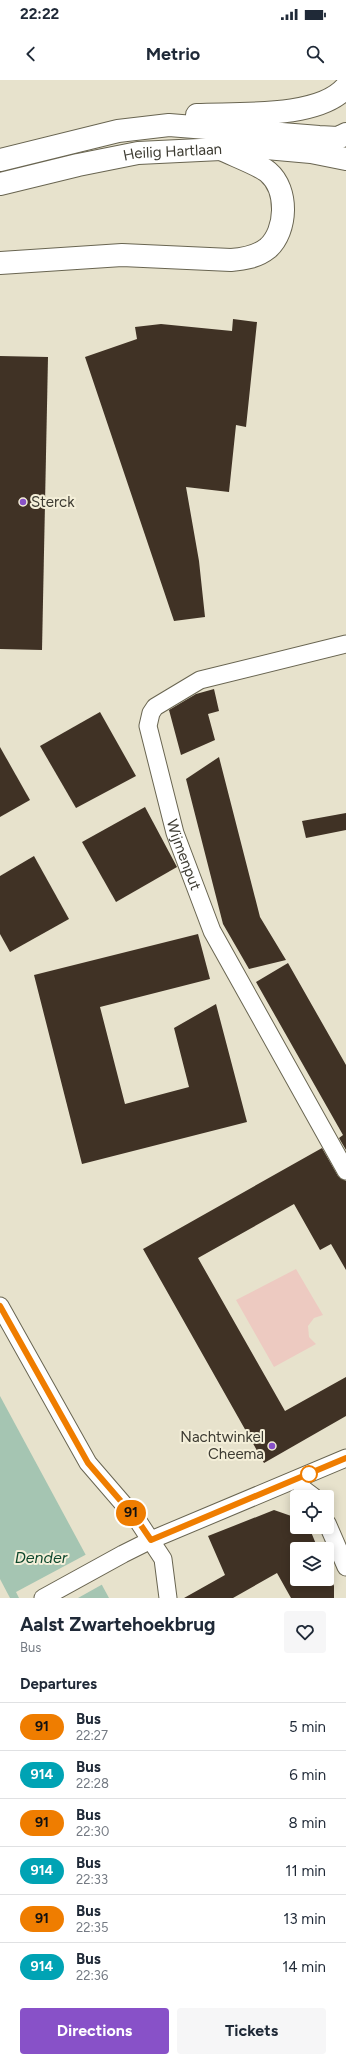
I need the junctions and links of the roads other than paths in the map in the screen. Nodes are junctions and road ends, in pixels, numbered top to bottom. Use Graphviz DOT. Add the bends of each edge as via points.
graph roads {
  1 [pos="346,87"];
  2 [pos="169,125"];
  3 [pos="346,134"];
  4 [pos="222,150"];
  5 [pos="346,159"];
  6 [pos="0,160"];
  7 [pos="0,184"];
  8 [pos="0,263"];
  9 [pos="346,644"];
  10 [pos="346,1171"];
  11 [pos="0,1306"];
  12 [pos="346,1458"];
  13 [pos="299,1479"];
  14 [pos="305,1490"];
  15 [pos="332,1534"];
  16 [pos="151,1540"];
  17 [pos="346,1567"];
  18 [pos="43,1598"];
  19 [pos="168,1598"];
  1 -- 2 [label="main road" via="339,95 317,106 194,116"];
  2 -- 3 [label="main road, Heilig Hartlaan" via="338,138"];
  2 -- 6 [label="main road, Heilig Hartlaan" via="118,131"];
  4 -- 5 [label="main road, Heilig Hartlaan" via="230,145 311,152"];
  4 -- 7 [label="main road, Heilig Hartlaan" via="138,153"];
  4 -- 8 [label="main road" via="268,172 280,193 283,218 269,247 260,254 231,260 122,255"];
  9 -- 10 [label="street, Wijmenput" via="200,680 163,702 151,713 149,730 175,833 212,931"];
  11 -- 16 [label="street" via="88,1463"];
  12 -- 13 [label="street"];
  13 -- 14 [label="street"];
  13 -- 16 [label="street"];
  15 -- 17 [label="street"];
  16 -- 18 [label="street"];
  16 -- 19 [label="street" via="163,1559"];
}
